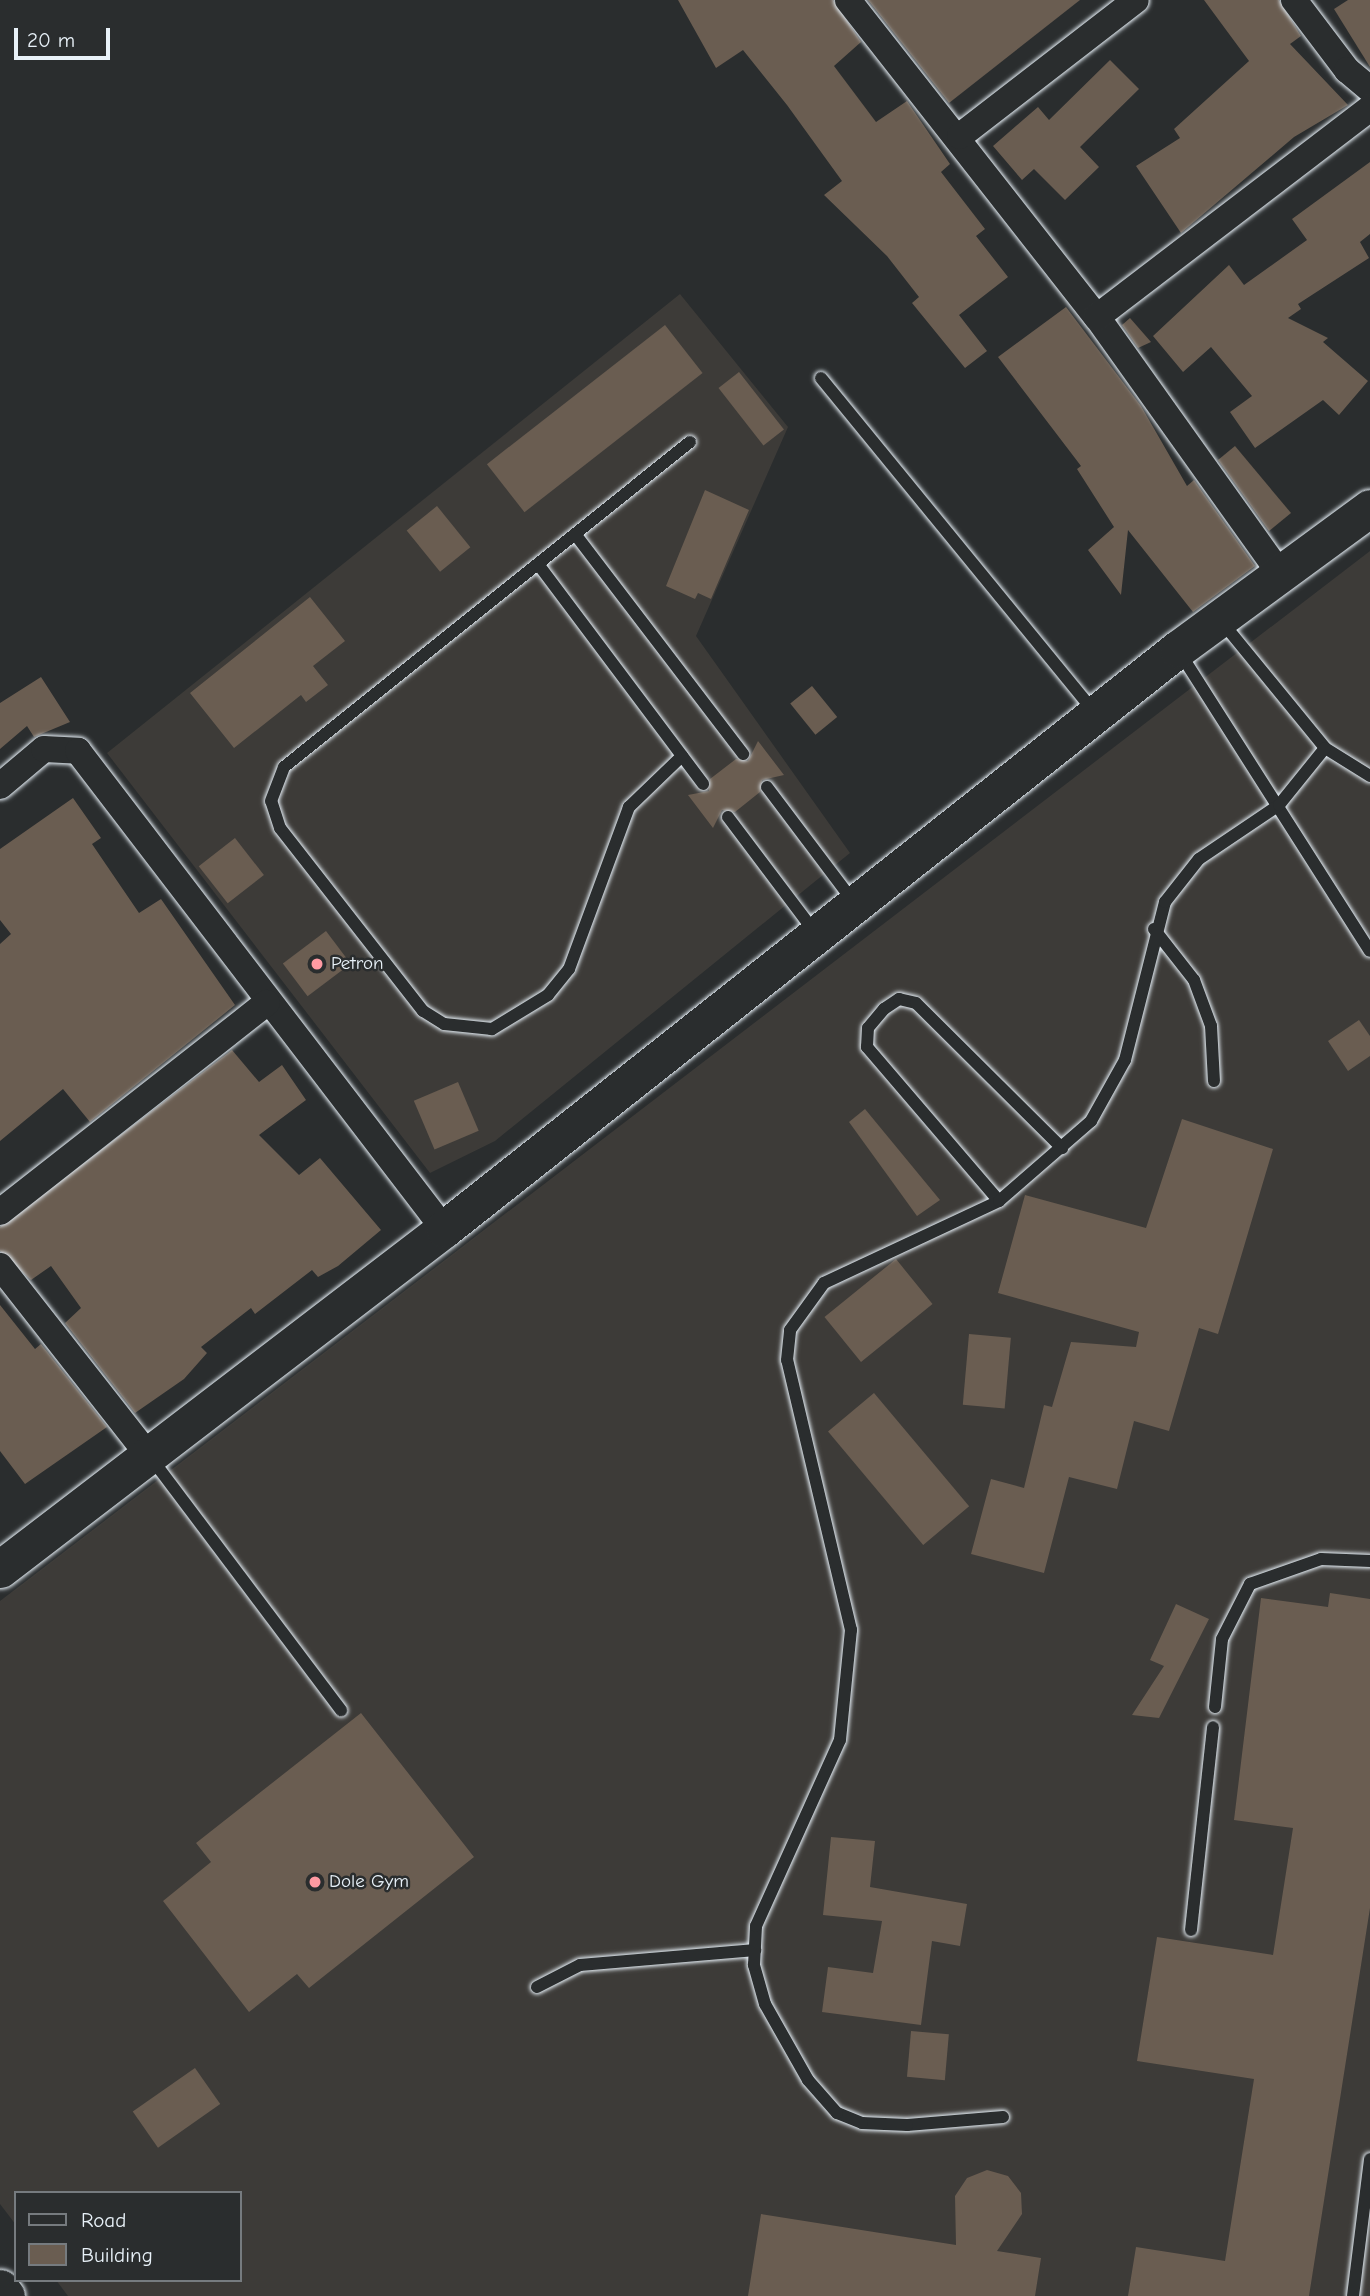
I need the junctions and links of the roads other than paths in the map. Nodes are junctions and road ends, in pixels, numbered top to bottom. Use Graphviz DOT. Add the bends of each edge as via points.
graph roads {
  1 [pos="848,0"];
  2 [pos="1136,0"];
  3 [pos="1294,0"];
  4 [pos="1370,89"];
  5 [pos="1370,108"];
  6 [pos="960,136"];
  7 [pos="1097,317"];
  8 [pos="821,378"];
  9 [pos="690,442"];
  10 [pos="1370,508"];
  11 [pos="575,534"];
  12 [pos="538,564"];
  13 [pos="1280,574"];
  14 [pos="1220,619"];
  15 [pos="1178,649"];
  16 [pos="1097,714"];
  17 [pos="1325,748"];
  18 [pos="743,754"];
  19 [pos="682,756"];
  20 [pos="1370,776"];
  21 [pos="703,784"];
  22 [pos="0,786"];
  23 [pos="767,787"];
  24 [pos="1279,805"];
  25 [pos="728,817"];
  26 [pos="856,904"];
  27 [pos="1154,929"];
  28 [pos="816,935"];
  29 [pos="1370,951"];
  30 [pos="267,1003"];
  31 [pos="1213,1081"];
  32 [pos="1062,1148"];
  33 [pos="999,1201"];
  34 [pos="0,1212"];
  35 [pos="444,1229"];
  36 [pos="0,1266"];
  37 [pos="150,1457"];
  38 [pos="1370,1561"];
  39 [pos="0,1569"];
  40 [pos="1215,1707"];
  41 [pos="341,1710"];
  42 [pos="1213,1727"];
  43 [pos="1191,1930"];
  44 [pos="755,1950"];
  45 [pos="537,1987"];
  46 [pos="1003,2117"];
  47 [pos="1370,2159"];
  48 [pos="0,2288"];
  49 [pos="6,2296"];
  50 [pos="1353,2296"];
  1 -- 6 [label="street"];
  2 -- 6 [label="street"];
  3 -- 4 [label="street" via="1347,70"];
  5 -- 7 [label="street"];
  6 -- 7 [label="street"];
  7 -- 13 [label="street"];
  8 -- 16 [label="lane"];
  9 -- 11 [label="lane"];
  10 -- 13 [label="main road"];
  11 -- 12 [label="lane"];
  11 -- 18 [label="lane"];
  12 -- 19 [label="lane"];
  12 -- 19 [label="lane" via="284,767 271,801 279,828 423,1011 444,1024 492,1029 530,1009 569,969 629,807"];
  13 -- 14 [label="main road"];
  14 -- 15 [label="main road"];
  14 -- 17 [label="lane"];
  15 -- 16 [label="main road"];
  15 -- 24 [label="lane"];
  16 -- 26 [label="main road"];
  17 -- 20 [label="lane"];
  17 -- 24 [label="lane"];
  19 -- 21 [label="lane"];
  22 -- 30 [label="street" via="44,749 78,751"];
  23 -- 26 [label="lane"];
  24 -- 27 [label="lane" via="1182,874"];
  24 -- 29 [label="lane"];
  25 -- 28 [label="lane"];
  26 -- 28 [label="main road"];
  27 -- 31 [label="lane" via="1194,980 1210,1026"];
  27 -- 32 [label="lane" via="1125,1060 1091,1121"];
  28 -- 35 [label="main road"];
  30 -- 34 [label="street"];
  30 -- 35 [label="street"];
  32 -- 33 [label="lane"];
  32 -- 33 [label="lane" via="916,1003 899,999 884,1009 868,1028 867,1047"];
  33 -- 44 [label="lane" via="824,1283 790,1330 787,1360 851,1630 840,1740 757,1926"];
  35 -- 37 [label="main road"];
  36 -- 37 [label="street"];
  37 -- 39 [label="main road"];
  37 -- 41 [label="lane"];
  38 -- 40 [label="lane" via="1321,1559 1250,1584 1222,1639"];
  42 -- 43 [label="lane"];
  44 -- 45 [label="lane" via="580,1965"];
  44 -- 46 [label="lane" via="765,2004 808,2080 836,2113 862,2123 907,2125"];
  47 -- 50 [label="lane"];
  48 -- 49 [label="main road"];
}
